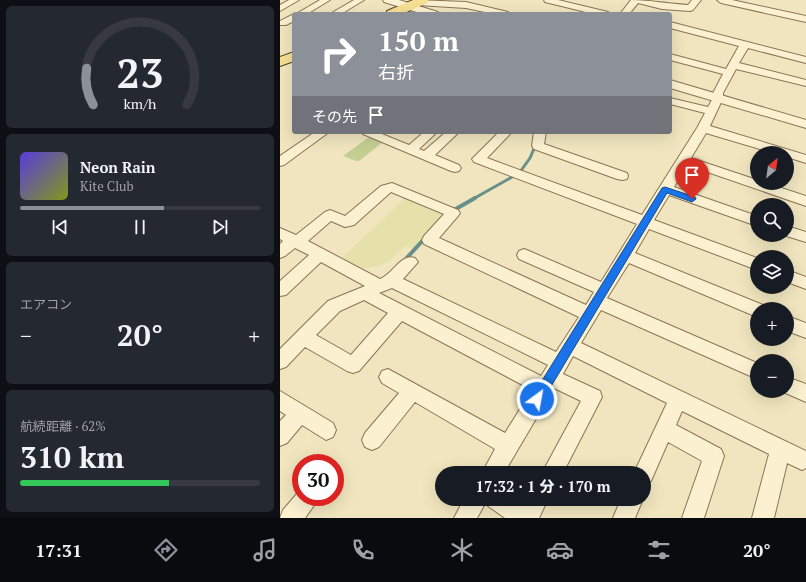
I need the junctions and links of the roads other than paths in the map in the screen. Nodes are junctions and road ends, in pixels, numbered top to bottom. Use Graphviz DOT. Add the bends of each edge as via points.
graph roads {
  1 [pos="295,0"];
  2 [pos="326,0"];
  3 [pos="360,0"];
  4 [pos="388,0"];
  5 [pos="548,0"];
  6 [pos="636,0"];
  7 [pos="695,0"];
  8 [pos="721,0"];
  9 [pos="416,3"];
  10 [pos="280,8"];
  11 [pos="304,12"];
  12 [pos="338,12"];
  13 [pos="396,12"];
  14 [pos="431,12"];
  15 [pos="496,12"];
  16 [pos="597,12"];
  17 [pos="626,12"];
  18 [pos="806,19"];
  19 [pos="672,26"];
  20 [pos="745,44"];
  21 [pos="292,57"];
  22 [pos="672,57"];
  23 [pos="806,60"];
  24 [pos="280,62"];
  25 [pos="732,69"];
  26 [pos="806,83"];
  27 [pos="672,85"];
  28 [pos="718,98"];
  29 [pos="672,101"];
  30 [pos="712,111"];
  31 [pos="806,124"];
  32 [pos="703,128"];
  33 [pos="320,134"];
  34 [pos="378,134"];
  35 [pos="429,134"];
  36 [pos="451,134"];
  37 [pos="504,134"];
  38 [pos="540,134"];
  39 [pos="389,136"];
  40 [pos="763,146"];
  41 [pos="410,150"];
  42 [pos="794,155"];
  43 [pos="426,156"];
  44 [pos="806,159"];
  45 [pos="683,160"];
  46 [pos="280,162"];
  47 [pos="455,168"];
  48 [pos="622,176"];
  49 [pos="665,190"];
  50 [pos="806,201"];
  51 [pos="750,219"];
  52 [pos="645,221"];
  53 [pos="280,233"];
  54 [pos="794,233"];
  55 [pos="806,237"];
  56 [pos="296,241"];
  57 [pos="280,252"];
  58 [pos="320,254"];
  59 [pos="524,255"];
  60 [pos="625,255"];
  61 [pos="750,261"];
  62 [pos="410,262"];
  63 [pos="794,279"];
  64 [pos="806,283"];
  65 [pos="378,286"];
  66 [pos="280,290"];
  67 [pos="597,302"];
  68 [pos="750,307"];
  69 [pos="399,312"];
  70 [pos="794,326"];
  71 [pos="806,331"];
  72 [pos="304,337"];
  73 [pos="570,346"];
  74 [pos="280,361"];
  75 [pos="750,369"];
  76 [pos="552,375"];
  77 [pos="388,377"];
  78 [pos="794,388"];
  79 [pos="412,391"];
  80 [pos="806,393"];
  81 [pos="678,399"];
  82 [pos="280,400"];
  83 [pos="300,413"];
  84 [pos="326,430"];
  85 [pos="664,430"];
  86 [pos="280,436"];
  87 [pos="372,440"];
  88 [pos="509,446"];
  89 [pos="780,449"];
  90 [pos="802,460"];
  91 [pos="496,466"];
  92 [pos="556,466"];
  93 [pos="648,466"];
  94 [pos="301,506"];
  95 [pos="472,506"];
  96 [pos="506,506"];
  97 [pos="533,506"];
  98 [pos="629,506"];
  99 [pos="291,518"];
  100 [pos="465,518"];
  101 [pos="526,518"];
  102 [pos="624,518"];
  103 [pos="693,518"];
  104 [pos="763,518"];
  1 -- 10 [label="street"];
  2 -- 11 [label="street"];
  3 -- 12 [label="street"];
  4 -- 9 [label="street"];
  5 -- 16 [label="street"];
  6 -- 7 [label="street" via="662,6 690,8"];
  6 -- 17 [label="street"];
  8 -- 18 [label="street"];
  9 -- 13 [label="main road"];
  9 -- 14 [label="street"];
  9 -- 15 [label="street" via="466,5"];
  19 -- 20 [label="street"];
  20 -- 23 [label="street"];
  20 -- 25 [label="street"];
  21 -- 24 [label="main road"];
  22 -- 25 [label="street"];
  25 -- 26 [label="street"];
  25 -- 28 [label="street" via="718,93"];
  27 -- 28 [label="street"];
  28 -- 30 [label="street"];
  28 -- 31 [label="street"];
  29 -- 30 [label="street"];
  30 -- 32 [label="street"];
  32 -- 40 [label="street"];
  32 -- 45 [label="street"];
  33 -- 46 [label="street"];
  34 -- 39 [label="street"];
  35 -- 41 [label="street"];
  36 -- 43 [label="street"];
  37 -- 52 [label="street" via="478,159"];
  38 -- 48 [label="street" via="538,146"];
  39 -- 41 [label="street"];
  41 -- 43 [label="street"];
  42 -- 44 [label="street"];
  43 -- 47 [label="street"];
  45 -- 49 [label="street"];
  45 -- 50 [label="street"];
  49 -- 51 [label="street"];
  49 -- 52 [label="street"];
  52 -- 60 [label="street"];
  52 -- 61 [label="street"];
  53 -- 56 [label="street"];
  54 -- 55 [label="street"];
  56 -- 57 [label="street"];
  56 -- 58 [label="street"];
  56 -- 67 [label="street" via="330,216 349,221 386,189 392,187 453,213 429,240"];
  58 -- 65 [label="street"];
  58 -- 66 [label="street"];
  59 -- 67 [label="street"];
  60 -- 67 [label="street"];
  60 -- 68 [label="street"];
  62 -- 65 [label="street"];
  63 -- 64 [label="street"];
  65 -- 69 [label="street"];
  65 -- 72 [label="street" via="334,306"];
  65 -- 76 [label="street"];
  67 -- 73 [label="street"];
  67 -- 75 [label="street"];
  69 -- 72 [label="street" via="353,365"];
  69 -- 76 [label="street"];
  70 -- 71 [label="street"];
  72 -- 74 [label="street"];
  73 -- 76 [label="street"];
  73 -- 81 [label="street"];
  76 -- 88 [label="street"];
  76 -- 92 [label="street" via="593,397"];
  77 -- 79 [label="street"];
  78 -- 80 [label="street"];
  79 -- 87 [label="street"];
  79 -- 88 [label="street"];
  81 -- 85 [label="street"];
  81 -- 89 [label="street"];
  82 -- 83 [label="street"];
  83 -- 84 [label="street"];
  83 -- 86 [label="street"];
  85 -- 93 [label="street"];
  85 -- 103 [label="street" via="714,456"];
  88 -- 91 [label="street"];
  89 -- 90 [label="street"];
  89 -- 104 [label="street"];
  94 -- 99 [label="street"];
  95 -- 100 [label="street"];
  96 -- 101 [label="street"];
  97 -- 101 [label="street"];
  98 -- 102 [label="street"];
}
